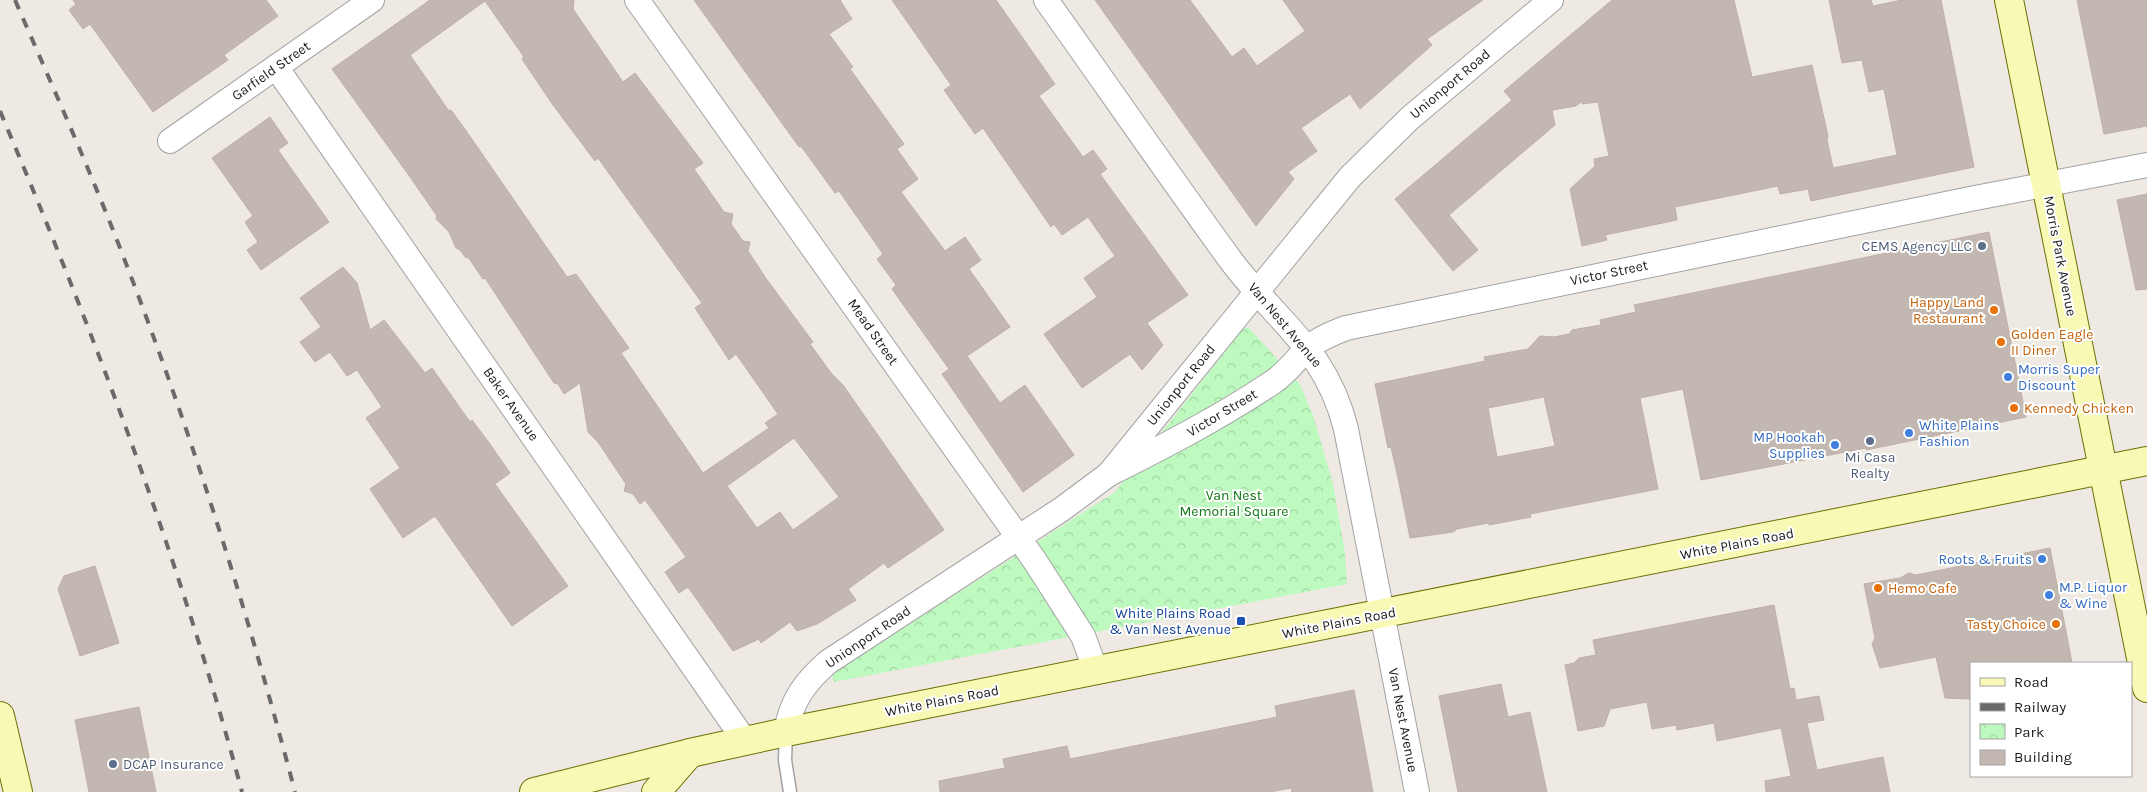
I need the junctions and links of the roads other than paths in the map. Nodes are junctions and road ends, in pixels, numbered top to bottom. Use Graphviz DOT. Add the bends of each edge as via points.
graph roads {
  1 [pos="372,0"];
  2 [pos="637,0"];
  3 [pos="1046,0"];
  4 [pos="1551,0"];
  5 [pos="2009,0"];
  6 [pos="276,67"];
  7 [pos="170,141"];
  8 [pos="2147,165"];
  9 [pos="2046,183"];
  10 [pos="1258,291"];
  11 [pos="1308,348"];
  12 [pos="2147,462"];
  13 [pos="2104,470"];
  14 [pos="1109,474"];
  15 [pos="1018,538"];
  16 [pos="1382,614"];
  17 [pos="1096,671"];
  18 [pos="2147,688"];
  19 [pos="0,716"];
  20 [pos="786,732"];
  21 [pos="745,741"];
  22 [pos="690,753"];
  23 [pos="18,792"];
  24 [pos="534,792"];
  25 [pos="656,792"];
  26 [pos="790,792"];
  27 [pos="1418,792"];
  1 -- 6 [label="street, Garfield Street"];
  2 -- 15 [label="street, Mead Street"];
  3 -- 10 [label="street, Van Nest Avenue" via="1234,264"];
  4 -- 10 [label="street, Unionport Road" via="1370,155 1327,202"];
  5 -- 9 [label="main road, Morris Park Avenue"];
  6 -- 7 [label="street, Garfield Street"];
  6 -- 21 [label="street, Baker Avenue"];
  8 -- 9 [label="street, Victor Street"];
  9 -- 11 [label="street, Victor Street" via="1358,324 1332,333"];
  9 -- 13 [label="main road, Morris Park Avenue"];
  10 -- 11 [label="street, Van Nest Avenue"];
  10 -- 14 [label="street, Unionport Road"];
  11 -- 14 [label="street, Victor Street" via="1284,374 1263,389"];
  11 -- 16 [label="street, Van Nest Avenue" via="1341,409"];
  12 -- 13 [label="main road, White Plains Road"];
  13 -- 16 [label="main road, White Plains Road"];
  13 -- 18 [label="main road, Morris Park Avenue"];
  14 -- 15 [label="street, Unionport Road"];
  15 -- 17 [label="street, Mead Street" via="1075,623"];
  15 -- 20 [label="street, Unionport Road" via="828,662 799,693"];
  16 -- 17 [label="main road, White Plains Road"];
  16 -- 27 [label="street, Van Nest Avenue"];
  17 -- 20 [label="main road, White Plains Road"];
  19 -- 23 [label="main road"];
  20 -- 21 [label="main road, White Plains Road"];
  20 -- 26 [label="lane" via="785,760"];
  21 -- 22 [label="main road, White Plains Road"];
  22 -- 24 [label="main road, White Plains Road"];
  22 -- 25 [label="main road"];
}
